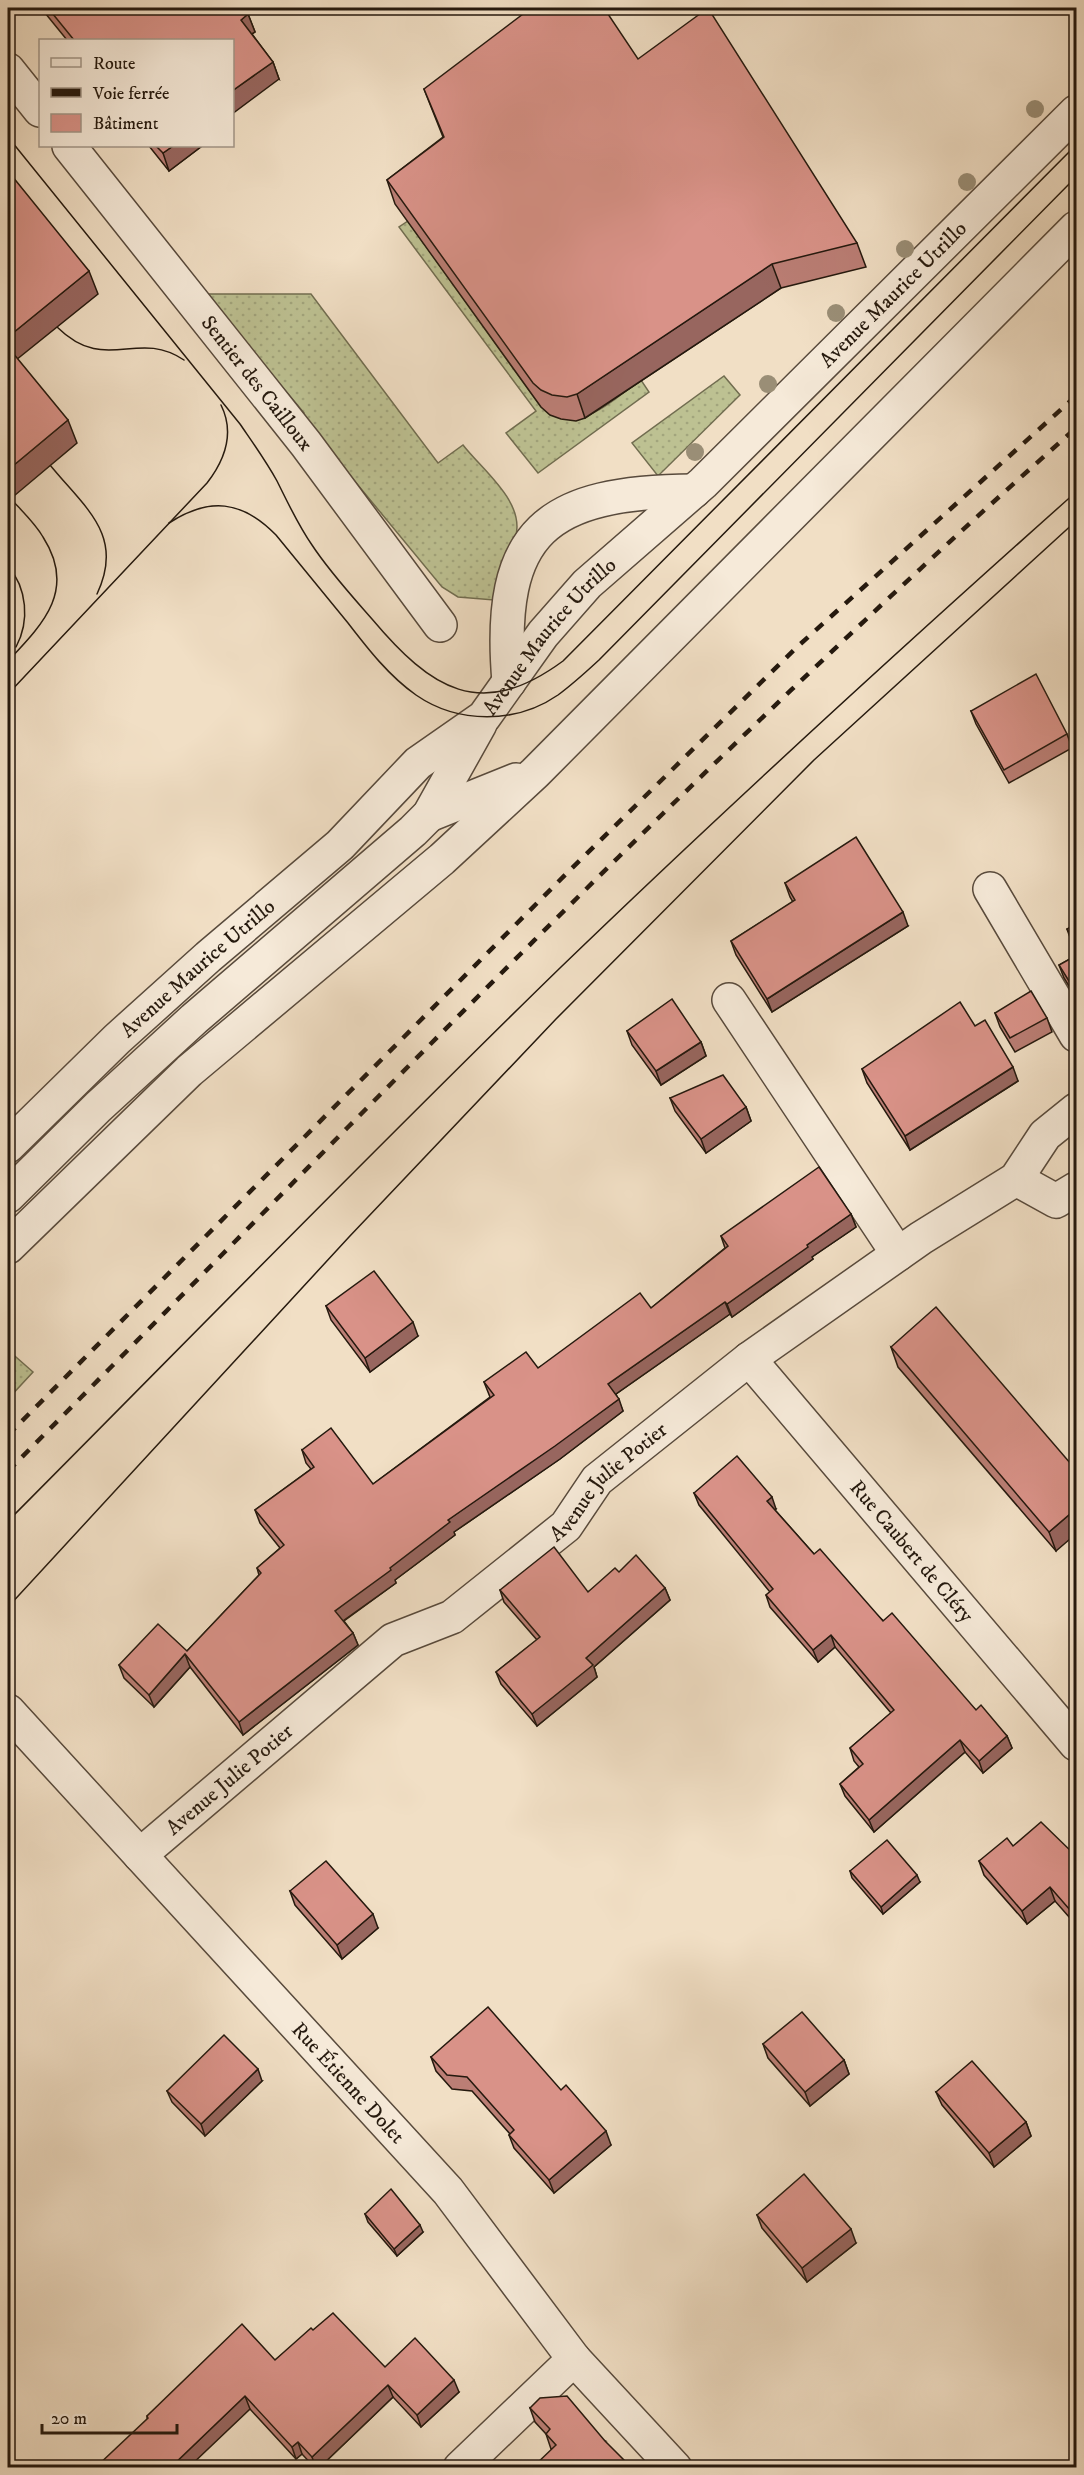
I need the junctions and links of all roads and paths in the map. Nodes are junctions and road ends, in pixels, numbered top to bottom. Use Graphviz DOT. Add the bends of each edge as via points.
graph roads {
  1 [pos="8,70"];
  2 [pos="39,109"];
  3 [pos="1077,112"];
  4 [pos="70,147"];
  5 [pos="1077,228"];
  6 [pos="694,491"];
  7 [pos="440,625"];
  8 [pos="509,682"];
  9 [pos="484,717"];
  10 [pos="535,773"];
  11 [pos="429,815"];
  12 [pos="990,889"];
  13 [pos="729,1000"];
  14 [pos="1077,1035"];
  15 [pos="1077,1110"];
  16 [pos="8,1146"];
  17 [pos="1016,1179"];
  18 [pos="8,1196"];
  19 [pos="1070,1200"];
  20 [pos="8,1247"];
  21 [pos="898,1254"];
  22 [pos="749,1359"];
  23 [pos="8,1711"];
  24 [pos="1077,1744"];
  25 [pos="140,1855"];
  26 [pos="574,2359"];
  27 [pos="460,2468"];
  28 [pos="675,2468"];
  1 -- 2 [label="street"];
  3 -- 6 [label="street, Avenue Maurice Utrillo"];
  4 -- 7 [label="street, Sentier des Cailloux" via="306,444"];
  5 -- 10 [label="street"];
  6 -- 8 [label="street, Avenue Maurice Utrillo" via="587,584 543,634"];
  6 -- 8 [label="street" via="654,491 601,501 560,515 543,526 518,562 509,594"];
  8 -- 9 [label="street, Avenue Maurice Utrillo"];
  9 -- 11 [label="street"];
  9 -- 16 [label="street, Avenue Maurice Utrillo" via="418,763 340,845 124,1032"];
  10 -- 11 [label="street"];
  10 -- 20 [label="street" via="442,859 189,1071"];
  11 -- 18 [label="street" via="177,1035"];
  12 -- 14 [label="street"];
  13 -- 21 [label="street"];
  15 -- 17 [label="street, Avenue Julie Potier" via="1045,1135"];
  17 -- 19 [label="street"];
  17 -- 21 [label="street, Avenue Julie Potier"];
  21 -- 22 [label="street, Avenue Julie Potier"];
  22 -- 24 [label="street, Rue Caubert de Cléry"];
  22 -- 25 [label="street, Avenue Julie Potier" via="597,1480 566,1526 453,1617 393,1640"];
  23 -- 25 [label="street, Rue Étienne Dolet"];
  25 -- 26 [label="street, Rue Étienne Dolet" via="448,2191"];
  26 -- 27 [label="street"];
  26 -- 28 [label="street, Rue Étienne Dolet"];
}
